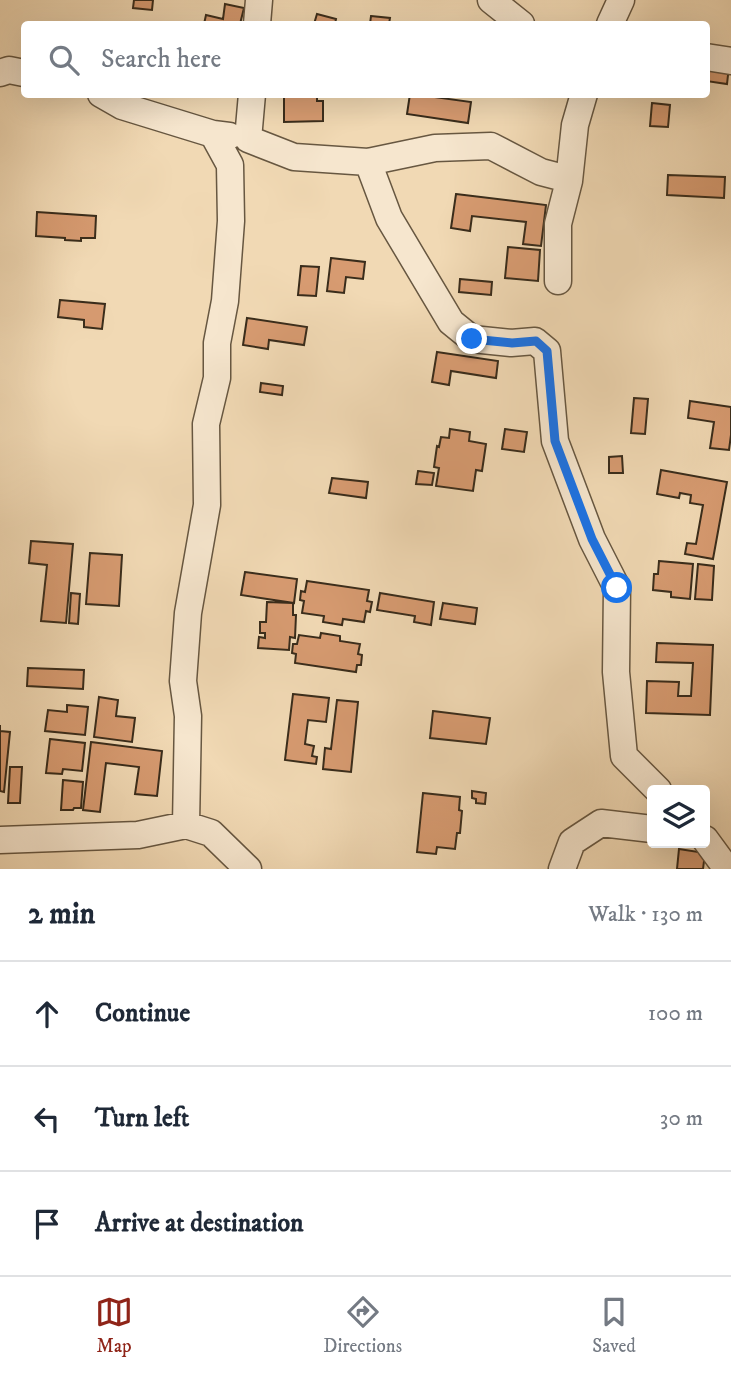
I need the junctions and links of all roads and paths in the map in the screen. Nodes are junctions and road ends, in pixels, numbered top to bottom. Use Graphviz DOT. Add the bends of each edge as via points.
graph roads {
  1 [pos="259,0"];
  2 [pos="491,0"];
  3 [pos="621,0"];
  4 [pos="257,21"];
  5 [pos="517,21"];
  6 [pos="611,21"];
  7 [pos="710,58"];
  8 [pos="731,61"];
  9 [pos="0,73"];
  10 [pos="21,73"];
  11 [pos="108,98"];
  12 [pos="252,98"];
  13 [pos="572,98"];
  14 [pos="583,98"];
  15 [pos="575,125"];
  16 [pos="213,134"];
  17 [pos="248,139"];
  18 [pos="369,162"];
  19 [pos="564,178"];
  20 [pos="558,281"];
  21 [pos="653,785"];
  22 [pos="186,825"];
  23 [pos="647,828"];
  24 [pos="0,841"];
  25 [pos="710,846"];
  26 [pos="248,869"];
  27 [pos="562,869"];
  28 [pos="727,869"];
  1 -- 4 [label="street"];
  2 -- 5 [label="street"];
  3 -- 6 [label="street"];
  7 -- 8 [label="street"];
  9 -- 10 [label="street"];
  11 -- 16 [label="street"];
  12 -- 17 [label="street"];
  13 -- 15 [label="street"];
  14 -- 15 [label="street"];
  15 -- 20 [label="street" via="569,181 558,223"];
  16 -- 17 [label="street"];
  16 -- 22 [label="street" via="230,165 231,221 217,378 206,424 207,505 187,627 183,681 188,716"];
  17 -- 18 [label="street" via="294,157"];
  18 -- 19 [label="street" via="435,148 491,146 541,172"];
  18 -- 21 [label="street" via="389,218 450,322 472,339 536,341 547,351 555,441 592,539 617,588 616,672 624,756"];
  22 -- 24 [label="street" via="138,835"];
  22 -- 26 [label="street" via="211,833"];
  23 -- 27 [label="street" via="601,823 572,842"];
  25 -- 28 [label="street"];
}
